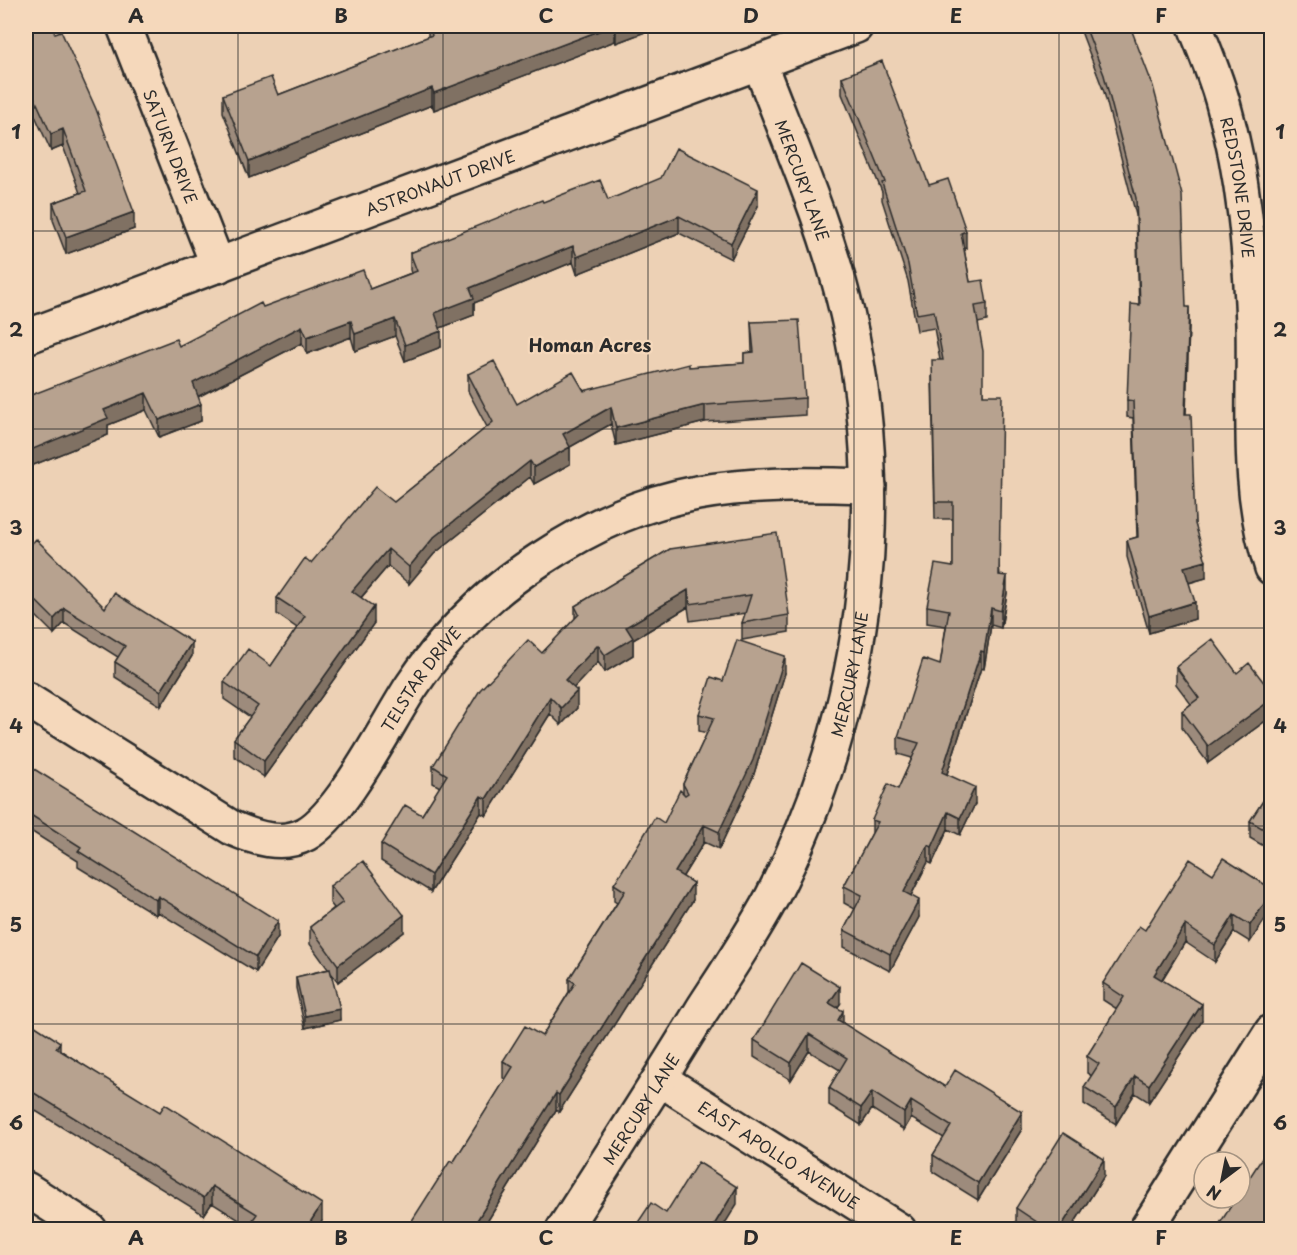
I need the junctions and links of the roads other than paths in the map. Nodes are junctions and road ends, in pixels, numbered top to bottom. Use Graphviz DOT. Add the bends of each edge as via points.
graph roads {
  1 [pos="124,26"];
  2 [pos="856,26"];
  3 [pos="1195,26"];
  4 [pos="759,62"];
  5 [pos="218,266"];
  6 [pos="26,337"];
  7 [pos="869,486"];
  8 [pos="1272,568"];
  9 [pos="26,699"];
  10 [pos="1272,1031"];
  11 [pos="660,1078"];
  12 [pos="26,1189"];
  13 [pos="90,1230"];
  14 [pos="563,1230"];
  15 [pos="899,1230"];
  16 [pos="1146,1230"];
  1 -- 5 [label="street, SATURN DRIVE"];
  2 -- 4 [label="street, ASTRONAUT DRIVE"];
  3 -- 8 [label="street, REDSTONE DRIVE" via="1224,105 1242,193 1253,326 1253,463 1260,519"];
  4 -- 5 [label="street, ASTRONAUT DRIVE"];
  4 -- 7 [label="street, MERCURY LANE" via="822,231 846,311 861,389"];
  5 -- 6 [label="street, ASTRONAUT DRIVE"];
  7 -- 9 [label="street, TELSTAR DRIVE" via="775,483 690,493 637,508 549,553 512,577 464,621 411,688 337,805 306,834 287,840 267,840 232,828"];
  7 -- 11 [label="street, MERCURY LANE" via="866,567 855,654 823,779 771,899"];
  10 -- 16 [label="street"];
  11 -- 14 [label="street, MERCURY LANE"];
  11 -- 15 [label="street, EAST APOLLO AVENUE"];
  12 -- 13 [label="street"];
}
